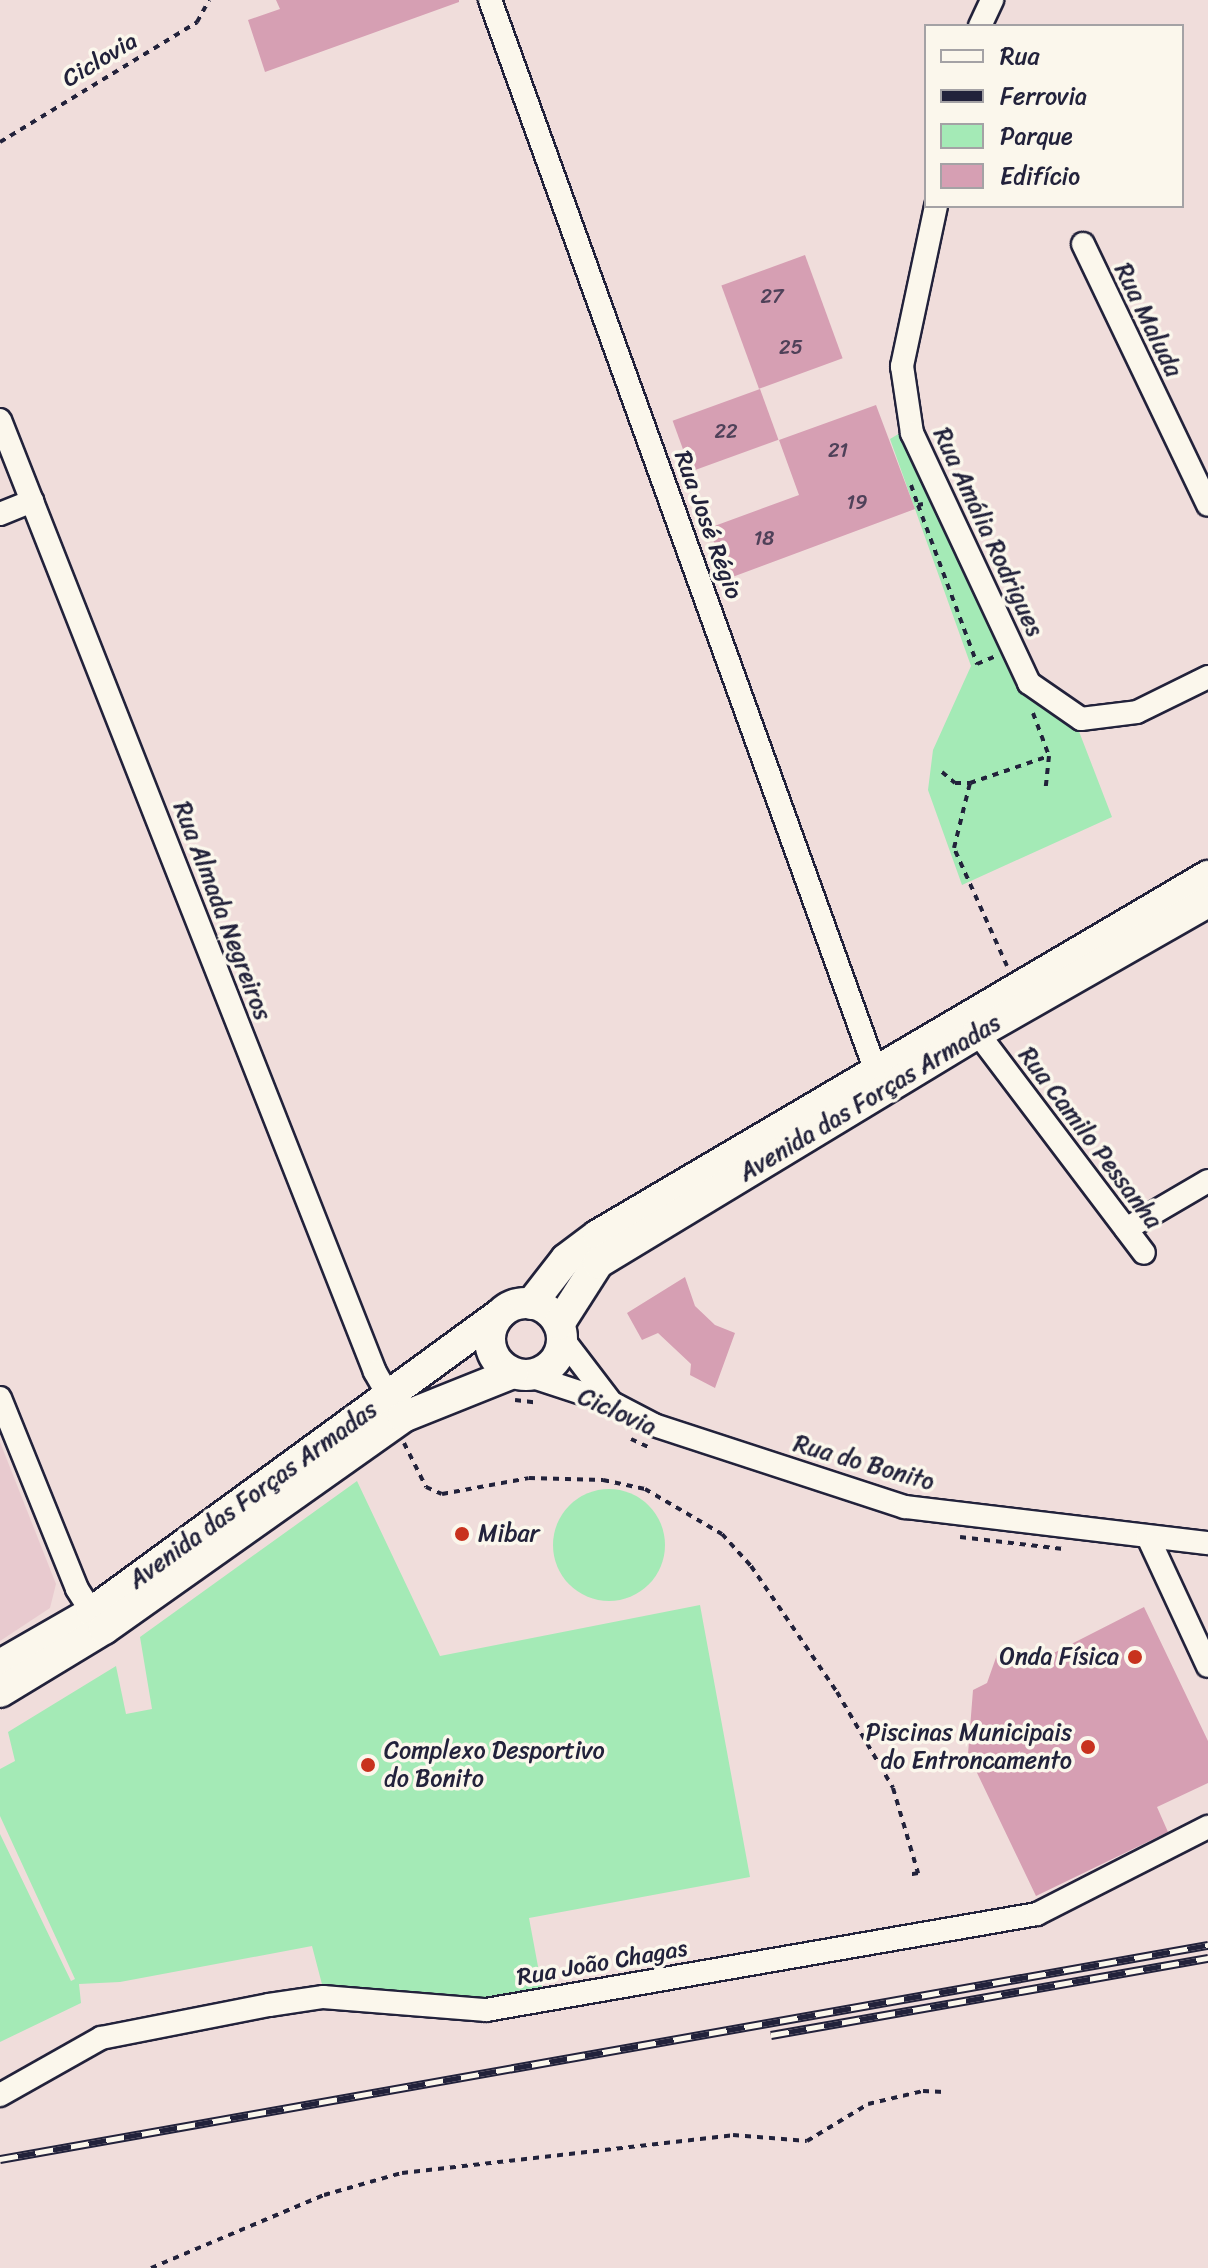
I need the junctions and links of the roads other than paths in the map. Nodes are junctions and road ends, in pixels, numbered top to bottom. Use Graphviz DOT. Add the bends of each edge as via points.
graph roads {
  1 [pos="490,0"];
  2 [pos="992,0"];
  3 [pos="981,24"];
  4 [pos="936,208"];
  5 [pos="1083,244"];
  6 [pos="0,420"];
  7 [pos="33,501"];
  8 [pos="1208,505"];
  9 [pos="0,514"];
  10 [pos="1208,677"];
  11 [pos="1208,876"];
  12 [pos="1208,902"];
  13 [pos="971,1024"];
  14 [pos="875,1069"];
  15 [pos="1208,1181"];
  16 [pos="1126,1229"];
  17 [pos="1144,1253"];
  18 [pos="531,1304"];
  19 [pos="500,1314"];
  20 [pos="560,1331"];
  21 [pos="516,1383"];
  22 [pos="0,1398"];
  23 [pos="612,1403"];
  24 [pos="397,1417"];
  25 [pos="1148,1537"];
  26 [pos="1208,1543"];
  27 [pos="98,1621"];
  28 [pos="0,1665"];
  29 [pos="1208,1666"];
  30 [pos="0,1692"];
  31 [pos="1208,1827"];
  32 [pos="0,2095"];
  1 -- 14 [label="street, Rua José Régio"];
  2 -- 3 [label="street"];
  4 -- 10 [label="street, Rua Amália Rodrigues" via="902,366 912,433 1029,683 1081,719 1137,712"];
  5 -- 8 [label="street, Rua Maluda"];
  6 -- 7 [label="street, Rua Almada Negreiros"];
  7 -- 9 [label="street"];
  7 -- 24 [label="street, Rua Almada Negreiros"];
  11 -- 13 [label="street, Avenida das Forças Armadas" via="1016,986"];
  12 -- 13 [label="street, Avenida das Forças Armadas"];
  13 -- 14 [label="street, Avenida das Forças Armadas"];
  13 -- 16 [label="street, Rua Camilo Pessanha"];
  13 -- 20 [label="street, Avenida das Forças Armadas" via="598,1263"];
  14 -- 18 [label="street, Avenida das Forças Armadas" via="640,1208 566,1259"];
  15 -- 16 [label="street"];
  16 -- 17 [label="street, Rua Camilo Pessanha"];
  18 -- 19 [label="street"];
  18 -- 20 [label="street"];
  19 -- 21 [label="street" via="491,1347"];
  19 -- 24 [label="street, Avenida das Forças Armadas"];
  20 -- 21 [label="street" via="556,1359"];
  20 -- 23 [label="street, Rua do Bonito"];
  21 -- 23 [label="street, Rua do Bonito"];
  21 -- 24 [label="street, Avenida das Forças Armadas"];
  22 -- 27 [label="street" via="51,1530"];
  23 -- 25 [label="street, Rua do Bonito" via="654,1425 905,1507"];
  24 -- 27 [label="street, Avenida das Forças Armadas"];
  25 -- 26 [label="street, Rua do Bonito"];
  25 -- 29 [label="street"];
  27 -- 28 [label="street, Avenida das Forças Armadas"];
  27 -- 30 [label="street, Avenida das Forças Armadas"];
  31 -- 32 [label="street, Rua João Chagas" via="1037,1914 486,2010 323,1997 269,2005 101,2038"];
}
